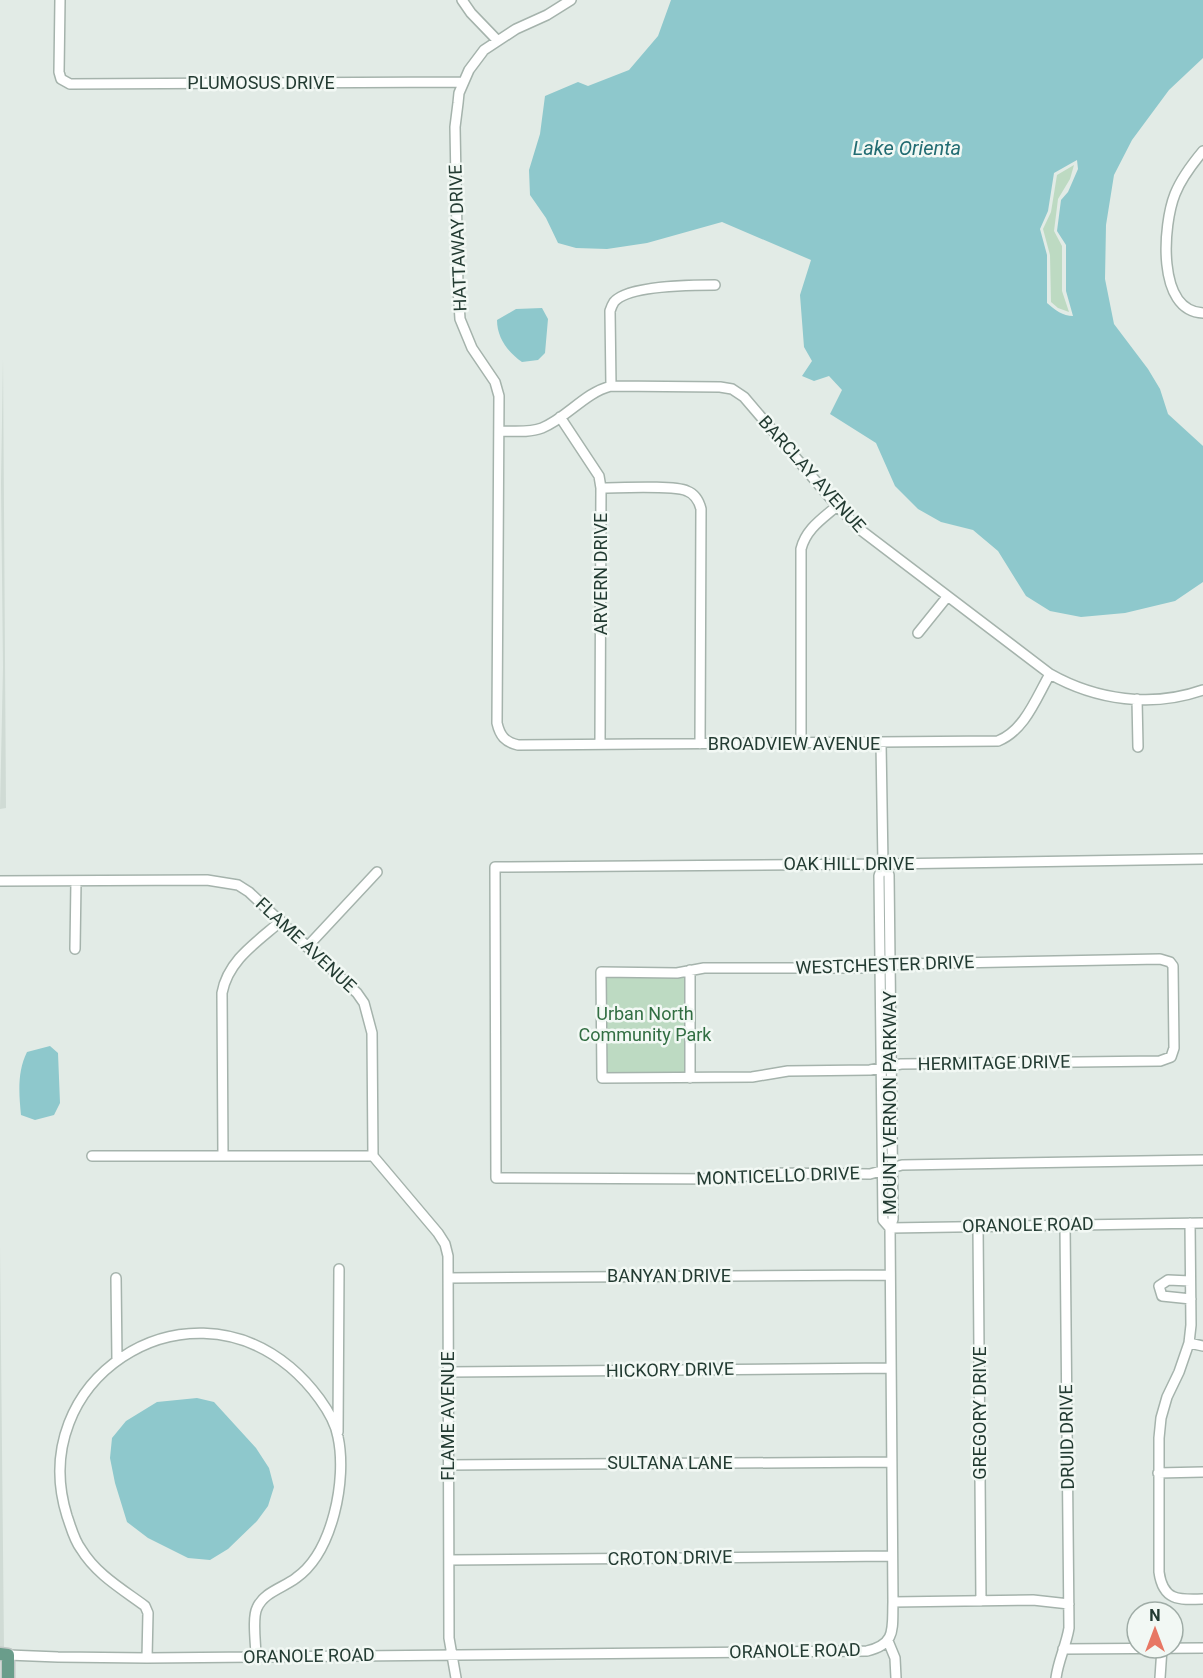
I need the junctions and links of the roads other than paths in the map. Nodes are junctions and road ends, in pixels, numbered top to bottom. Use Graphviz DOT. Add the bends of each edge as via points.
graph roads {
  1 [pos="60,0"];
  2 [pos="462,0"];
  3 [pos="571,0"];
  4 [pos="497,40"];
  5 [pos="463,82"];
  6 [pos="1203,151"];
  7 [pos="715,285"];
  8 [pos="1203,313"];
  9 [pos="610,386"];
  10 [pos="560,417"];
  11 [pos="499,431"];
  12 [pos="601,488"];
  13 [pos="837,506"];
  14 [pos="947,597"];
  15 [pos="918,633"];
  16 [pos="1050,674"];
  17 [pos="1203,690"];
  18 [pos="1137,699"];
  19 [pos="503,739"];
  20 [pos="881,743"];
  21 [pos="600,744"];
  22 [pos="700,744"];
  23 [pos="801,744"];
  24 [pos="1138,747"];
  25 [pos="1203,859"];
  26 [pos="884,864"];
  27 [pos="377,872"];
  28 [pos="0,881"];
  29 [pos="76,881"];
  30 [pos="280,921"];
  31 [pos="307,946"];
  32 [pos="75,949"];
  33 [pos="885,966"];
  34 [pos="690,970"];
  35 [pos="1171,1057"];
  36 [pos="885,1066"];
  37 [pos="602,1078"];
  38 [pos="690,1078"];
  39 [pos="92,1156"];
  40 [pos="223,1156"];
  41 [pos="373,1156"];
  42 [pos="1203,1160"];
  43 [pos="887,1168"];
  44 [pos="496,1178"];
  45 [pos="1190,1223"];
  46 [pos="1203,1223"];
  47 [pos="1065,1225"];
  48 [pos="978,1226"];
  49 [pos="890,1228"];
  50 [pos="339,1269"];
  51 [pos="890,1275"];
  52 [pos="116,1278"];
  53 [pos="448,1278"];
  54 [pos="1191,1281"];
  55 [pos="1191,1299"];
  56 [pos="1189,1343"];
  57 [pos="1203,1346"];
  58 [pos="117,1360"];
  59 [pos="891,1368"];
  60 [pos="448,1372"];
  61 [pos="338,1435"];
  62 [pos="891,1462"];
  63 [pos="449,1465"];
  64 [pos="1203,1472"];
  65 [pos="1158,1473"];
  66 [pos="892,1556"];
  67 [pos="449,1560"];
  68 [pos="1203,1599"];
  69 [pos="981,1601"];
  70 [pos="893,1602"];
  71 [pos="1068,1604"];
  72 [pos="888,1641"];
  73 [pos="1125,1648"];
  74 [pos="1185,1648"];
  75 [pos="1203,1648"];
  76 [pos="1063,1649"];
  77 [pos="4,1654"];
  78 [pos="452,1655"];
  79 [pos="256,1657"];
  80 [pos="147,1658"];
  81 [pos="1161,1660"];
  82 [pos="8,1678"];
  83 [pos="456,1678"];
  84 [pos="896,1678"];
  85 [pos="1056,1678"];
  86 [pos="1160,1678"];
  1 -- 5 [label="street, PLUMOSUS DRIVE" via="59,72 61,80 70,84"];
  2 -- 4 [label="street"];
  3 -- 4 [label="street, HATTAWAY DRIVE"];
  4 -- 5 [label="street, HATTAWAY DRIVE" via="477,58"];
  5 -- 11 [label="street, HATTAWAY DRIVE" via="455,127 459,310 472,348 495,382"];
  6 -- 8 [label="street" via="1176,193 1166,252 1178,301 1191,312"];
  7 -- 9 [label="street" via="674,285 622,296 614,302 610,311"];
  9 -- 10 [label="street, BARCLAY AVENUE"];
  9 -- 13 [label="street, BARCLAY AVENUE" via="732,389 744,397"];
  10 -- 11 [label="street, BARCLAY AVENUE" via="534,430"];
  10 -- 12 [label="street, ARVERN DRIVE" via="599,476"];
  11 -- 19 [label="street, HATTAWAY DRIVE" via="497,723"];
  12 -- 21 [label="street, ARVERN DRIVE"];
  12 -- 22 [label="street" via="680,489 693,495 701,509"];
  13 -- 14 [label="street, BARCLAY AVENUE" via="862,531"];
  13 -- 23 [label="street" via="810,529 801,549"];
  14 -- 15 [label="street"];
  14 -- 16 [label="street, BARCLAY AVENUE"];
  16 -- 18 [label="street, BARCLAY AVENUE" via="1093,693"];
  16 -- 20 [label="street, BROADVIEW AVENUE" via="1019,728 1009,737 998,741"];
  17 -- 18 [label="street, BARCLAY AVENUE" via="1168,698"];
  18 -- 24 [label="street"];
  19 -- 21 [label="street, BROADVIEW AVENUE" via="518,745"];
  20 -- 23 [label="street, BROADVIEW AVENUE"];
  20 -- 26 [label="street, MOUNT VERNON PARKWAY"];
  21 -- 22 [label="street, BROADVIEW AVENUE"];
  22 -- 23 [label="street, BROADVIEW AVENUE"];
  25 -- 26 [label="street, OAK HILL DRIVE"];
  26 -- 33 [label="street, MOUNT VERNON PARKWAY" via="879,876"];
  26 -- 44 [label="street, OAK HILL DRIVE" via="495,867"];
  27 -- 31 [label="street"];
  28 -- 29 [label="street, FLAME AVENUE"];
  29 -- 30 [label="street, FLAME AVENUE" via="225,882 249,892"];
  29 -- 32 [label="street"];
  30 -- 31 [label="street, FLAME AVENUE"];
  30 -- 40 [label="street" via="236,962 222,993"];
  31 -- 41 [label="street, FLAME AVENUE" via="357,993 369,1017"];
  33 -- 34 [label="street, WESTCHESTER DRIVE"];
  33 -- 35 [label="street, WESTCHESTER DRIVE" via="1160,959 1170,962 1174,1047"];
  33 -- 36 [label="street, MOUNT VERNON PARKWAY"];
  34 -- 37 [label="street, WESTCHESTER DRIVE" via="601,972"];
  34 -- 38 [label="street"];
  35 -- 36 [label="street, HERMITAGE DRIVE" via="1160,1061"];
  36 -- 38 [label="street, HERMITAGE DRIVE" via="870,1070"];
  36 -- 43 [label="street, MOUNT VERNON PARKWAY"];
  37 -- 38 [label="street, HERMITAGE DRIVE"];
  39 -- 40 [label="street"];
  40 -- 41 [label="street"];
  41 -- 53 [label="street, FLAME AVENUE" via="445,1244"];
  42 -- 43 [label="street, MONTICELLO DRIVE" via="914,1164"];
  43 -- 44 [label="street, MONTICELLO DRIVE" via="870,1174 770,1173 722,1179"];
  43 -- 49 [label="street, MOUNT VERNON PARKWAY" via="883,1220"];
  45 -- 46 [label="street, ORANOLE ROAD"];
  45 -- 47 [label="street, ORANOLE ROAD"];
  45 -- 54 [label="street"];
  47 -- 48 [label="street, ORANOLE ROAD"];
  47 -- 71 [label="street, DRUID DRIVE"];
  48 -- 49 [label="street, ORANOLE ROAD"];
  48 -- 69 [label="street, GREGORY DRIVE"];
  49 -- 51 [label="street"];
  50 -- 61 [label="street"];
  51 -- 53 [label="street, BANYAN DRIVE"];
  51 -- 59 [label="street"];
  52 -- 58 [label="street"];
  53 -- 60 [label="street, FLAME AVENUE"];
  54 -- 55 [label="street"];
  54 -- 55 [label="street" via="1168,1280 1159,1286 1162,1296"];
  55 -- 56 [label="street"];
  56 -- 57 [label="street"];
  56 -- 65 [label="street" via="1161,1418"];
  58 -- 61 [label="street" via="172,1336 213,1333 235,1338 279,1358 302,1377 319,1398"];
  58 -- 80 [label="street" via="77,1404 63,1441 60,1482 80,1548 94,1567 148,1613"];
  59 -- 60 [label="street, HICKORY DRIVE"];
  59 -- 62 [label="street"];
  60 -- 63 [label="street, FLAME AVENUE"];
  61 -- 79 [label="street" via="339,1477 328,1533 316,1559 297,1578 261,1599 255,1610"];
  62 -- 63 [label="street, SULTANA LANE"];
  62 -- 66 [label="street"];
  63 -- 67 [label="street, FLAME AVENUE"];
  64 -- 65 [label="street"];
  65 -- 68 [label="street" via="1163,1588 1178,1600"];
  66 -- 67 [label="street, CROTON DRIVE"];
  66 -- 70 [label="street"];
  67 -- 78 [label="street, FLAME AVENUE"];
  69 -- 70 [label="street"];
  69 -- 71 [label="street"];
  70 -- 72 [label="street"];
  71 -- 76 [label="street, DRUID DRIVE" via="1069,1628"];
  72 -- 78 [label="street, ORANOLE ROAD" via="867,1651"];
  72 -- 84 [label="street" via="895,1658"];
  73 -- 76 [label="street"];
  74 -- 75 [label="street"];
  76 -- 85 [label="street, DRUID DRIVE"];
  77 -- 80 [label="street, ORANOLE ROAD"];
  77 -- 82 [label="main road"];
  78 -- 79 [label="street, ORANOLE ROAD"];
  78 -- 83 [label="street, FLAME AVENUE"];
  79 -- 80 [label="street, ORANOLE ROAD"];
  81 -- 86 [label="street"];
}
